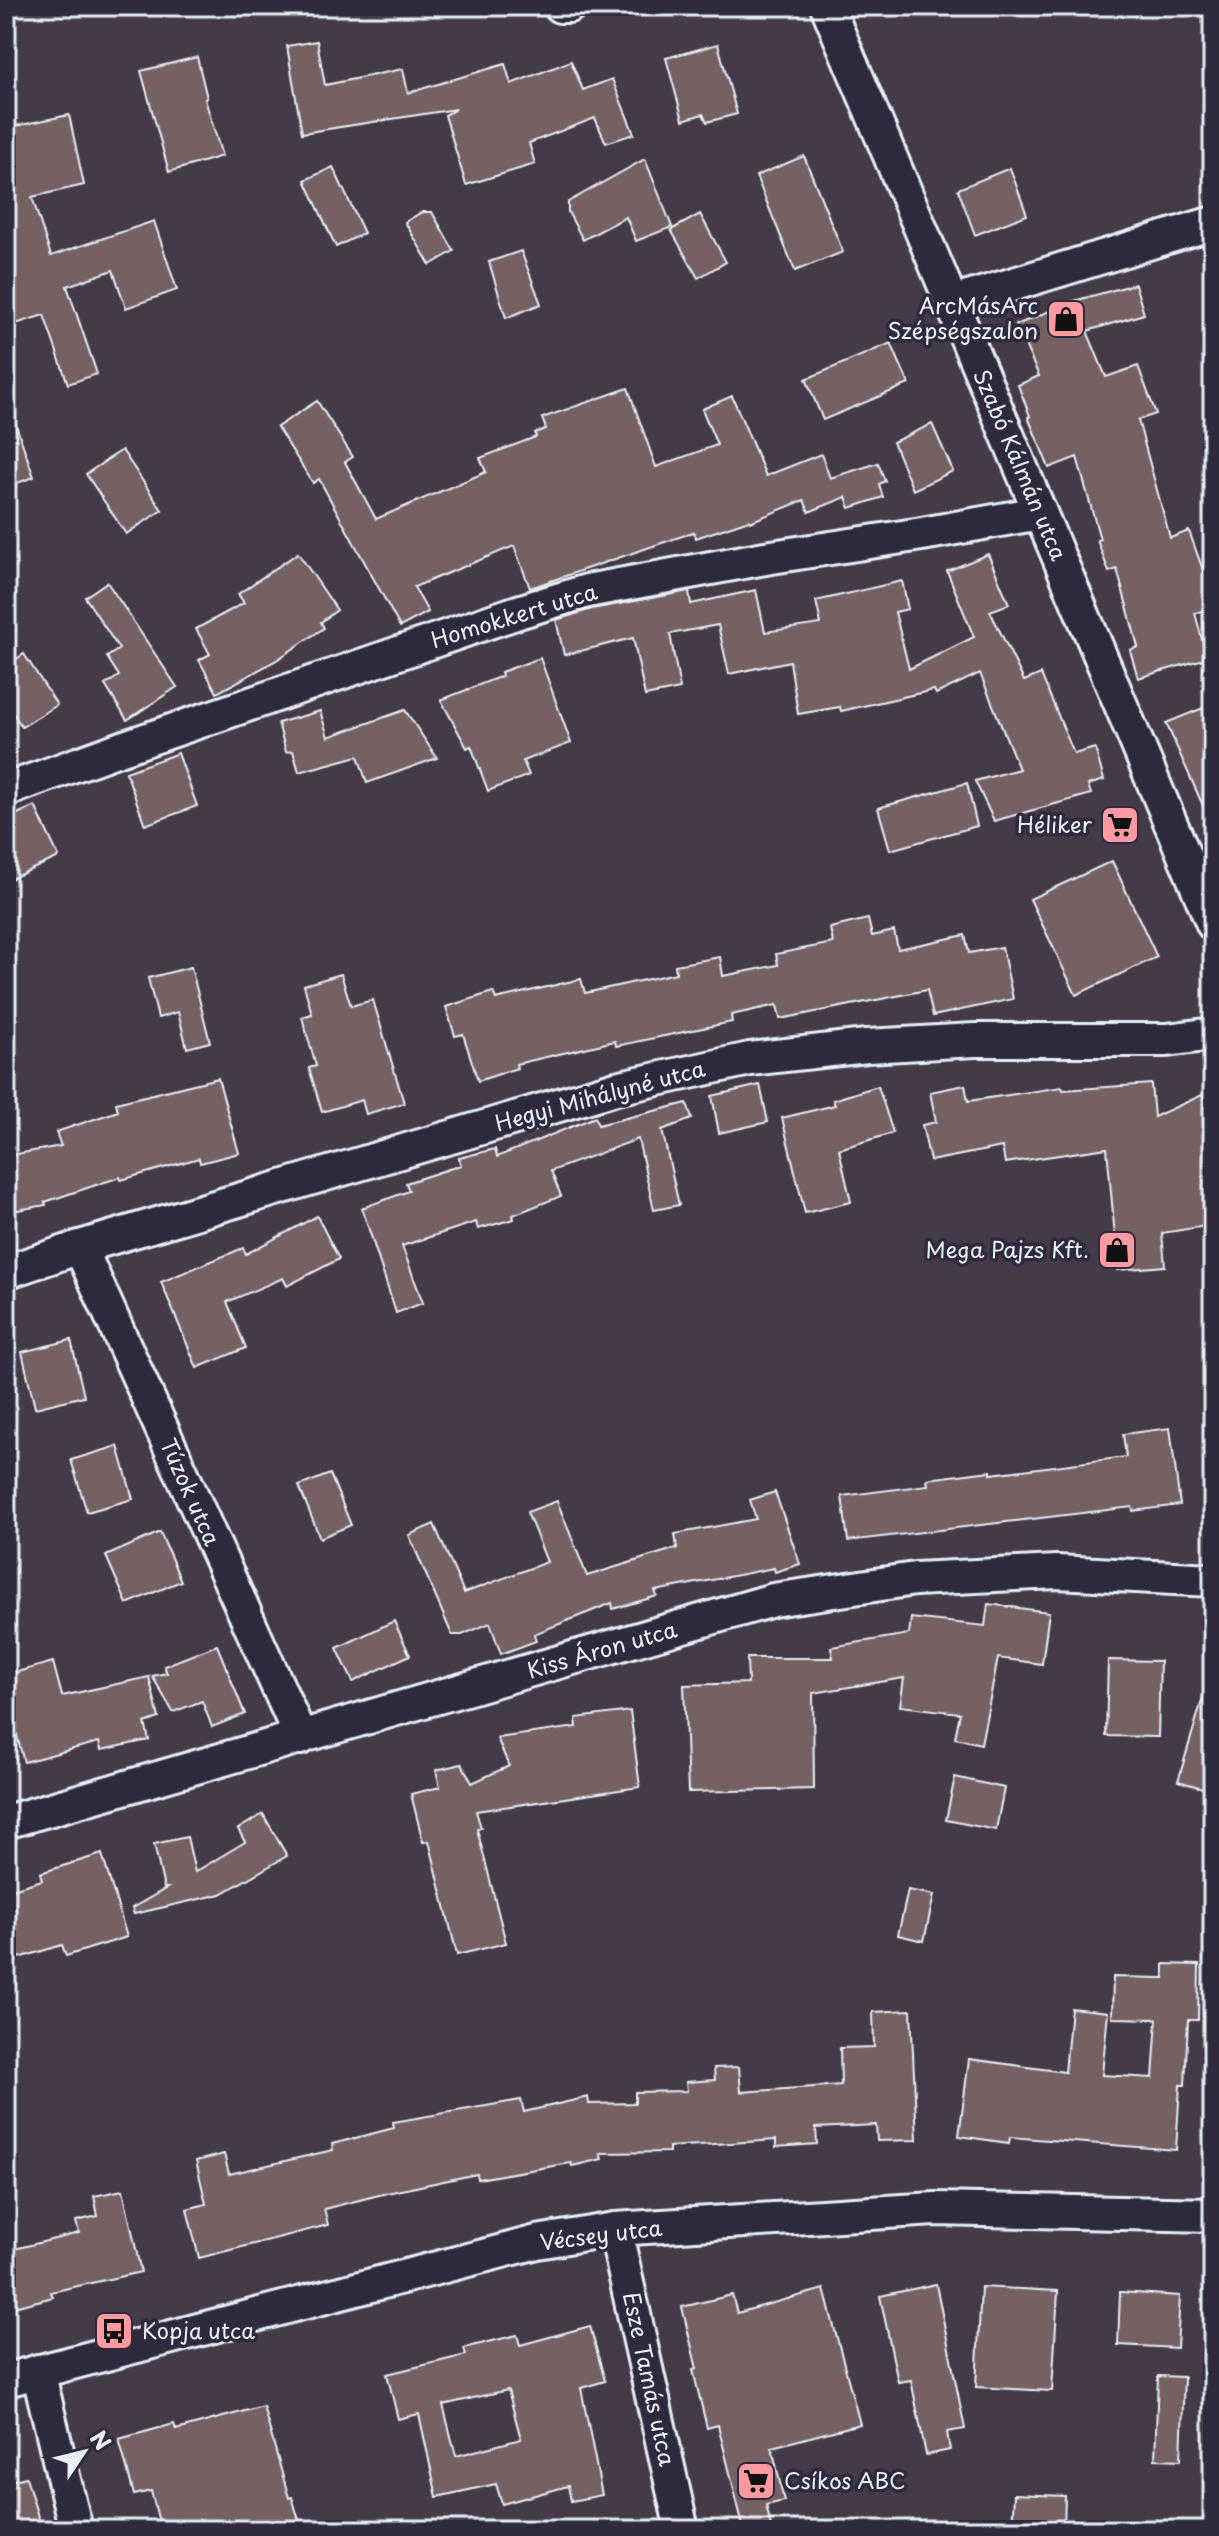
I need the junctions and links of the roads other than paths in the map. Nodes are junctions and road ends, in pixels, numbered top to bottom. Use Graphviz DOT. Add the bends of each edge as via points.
graph roads {
  1 [pos="560,6"];
  2 [pos="569,6"];
  3 [pos="827,6"];
  4 [pos="1213,223"];
  5 [pos="952,303"];
  6 [pos="1040,513"];
  7 [pos="6,790"];
  8 [pos="1213,924"];
  9 [pos="1213,1034"];
  10 [pos="80,1247"];
  11 [pos="6,1272"];
  12 [pos="1213,1580"];
  13 [pos="301,1738"];
  14 [pos="6,1822"];
  15 [pos="1213,2215"];
  16 [pos="615,2229"];
  17 [pos="38,2371"];
  18 [pos="6,2380"];
  19 [pos="76,2530"];
  20 [pos="682,2530"];
  1 -- 2 [label="street"];
  3 -- 5 [label="street, Szabó Kálmán utca"];
  4 -- 5 [label="street"];
  5 -- 6 [label="street, Szabó Kálmán utca"];
  6 -- 7 [label="street, Homokkert utca" via="587,591"];
  6 -- 8 [label="street, Szabó Kálmán utca"];
  9 -- 10 [label="street, Hegyi Mihályné utca" via="1167,1040 867,1046 750,1059 616,1088"];
  10 -- 11 [label="street, Hegyi Mihályné utca"];
  10 -- 13 [label="street, Túzok utca"];
  12 -- 13 [label="street, Kiss Áron utca" via="1057,1572 915,1579 773,1600"];
  13 -- 14 [label="street, Kiss Áron utca"];
  15 -- 16 [label="street, Vécsey utca" via="935,2209"];
  16 -- 17 [label="street, Vécsey utca" via="537,2242"];
  16 -- 20 [label="street, Esze Tamás utca"];
  17 -- 18 [label="street, Vécsey utca"];
  17 -- 19 [label="street"];
}
